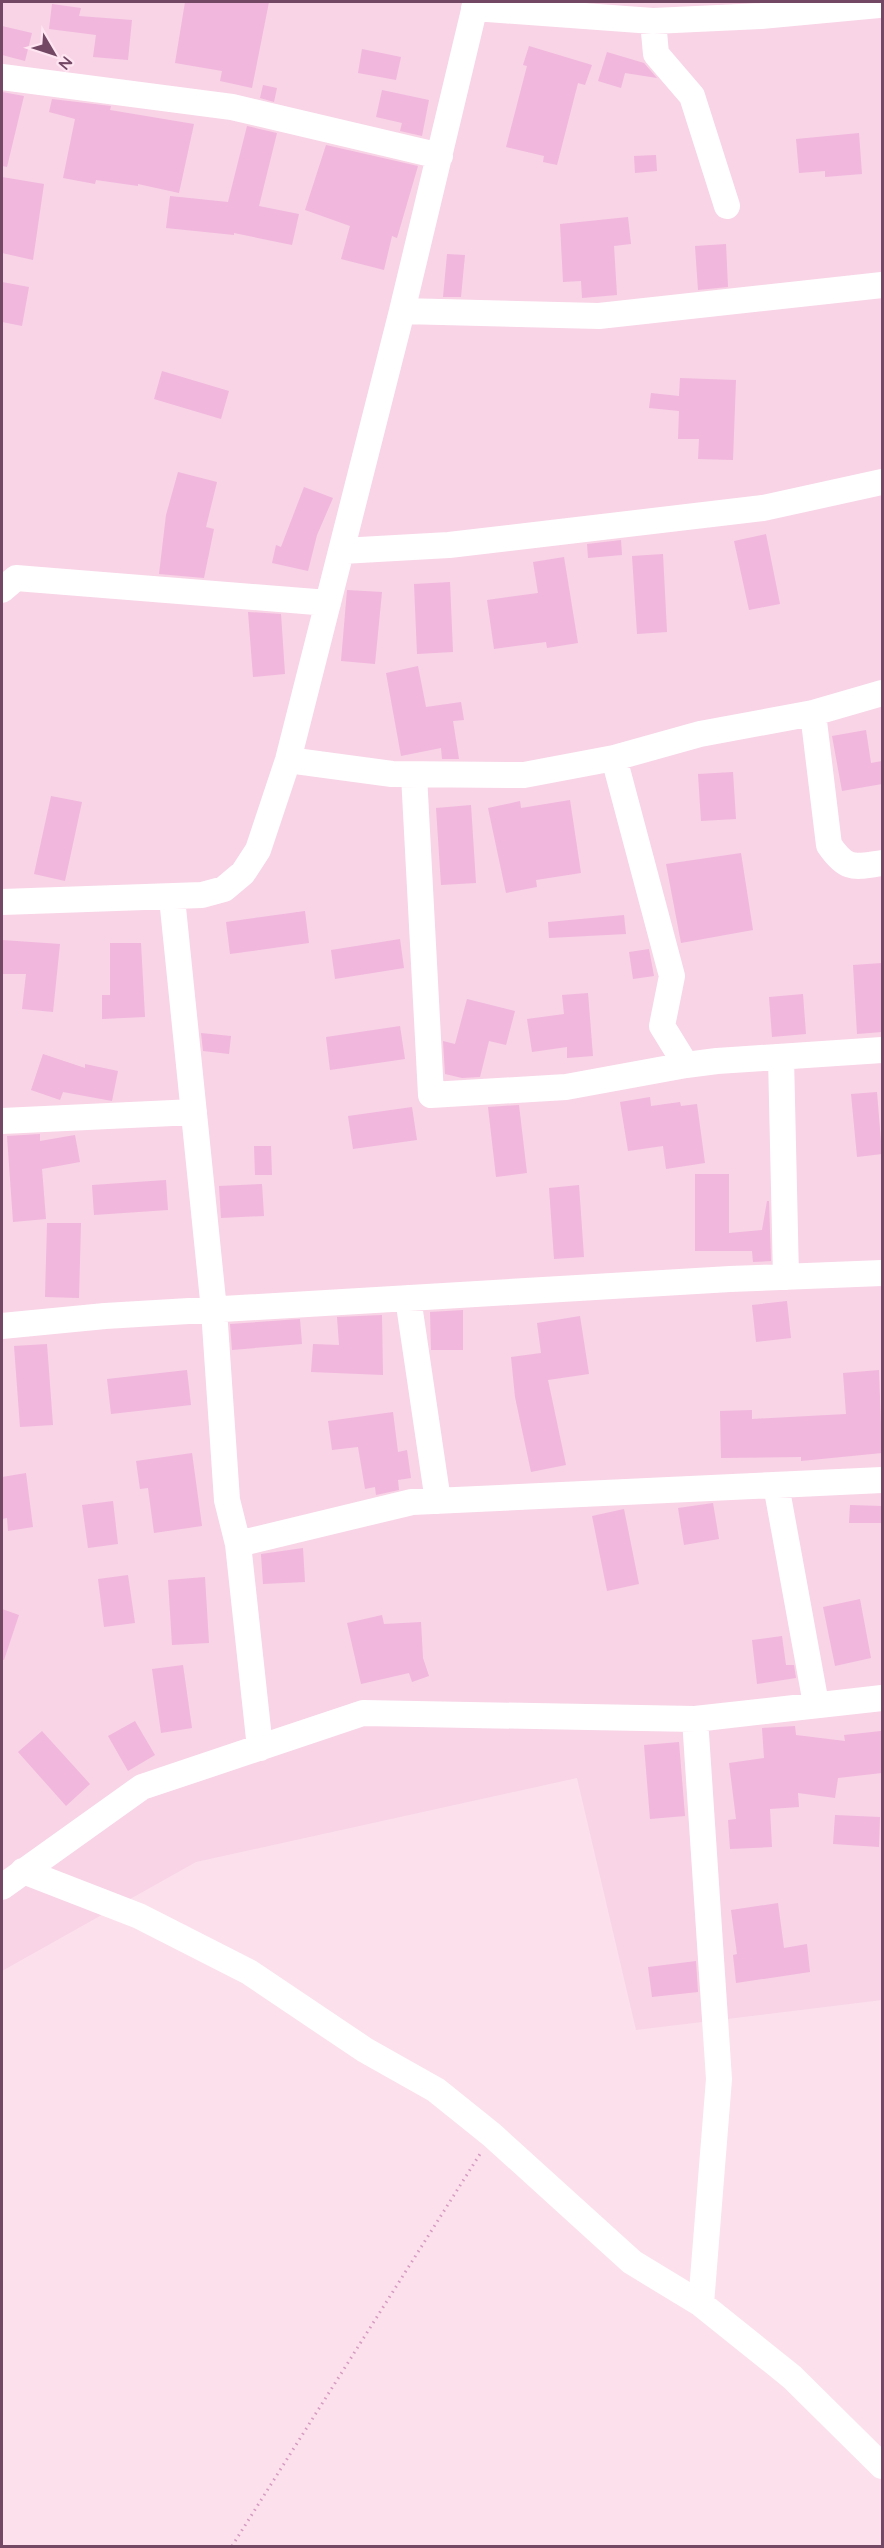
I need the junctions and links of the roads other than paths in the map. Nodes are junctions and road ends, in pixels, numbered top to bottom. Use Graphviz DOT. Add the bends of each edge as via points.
graph roads {
  1 [pos="880,4"];
  2 [pos="475,5"];
  3 [pos="691,11"];
  4 [pos="653,21"];
  5 [pos="2,76"];
  6 [pos="440,156"];
  7 [pos="727,206"];
  8 [pos="882,285"];
  9 [pos="402,311"];
  10 [pos="882,482"];
  11 [pos="342,550"];
  12 [pos="2,590"];
  13 [pos="328,603"];
  14 [pos="882,693"];
  15 [pos="813,713"];
  16 [pos="614,758"];
  17 [pos="288,760"];
  18 [pos="414,775"];
  19 [pos="882,862"];
  20 [pos="172,898"];
  21 [pos="2,902"];
  22 [pos="882,1050"];
  23 [pos="781,1058"];
  24 [pos="686,1065"];
  25 [pos="194,1112"];
  26 [pos="2,1121"];
  27 [pos="882,1273"];
  28 [pos="786,1277"];
  29 [pos="408,1298"];
  30 [pos="214,1310"];
  31 [pos="2,1326"];
  32 [pos="882,1480"];
  33 [pos="776,1485"];
  34 [pos="438,1501"];
  35 [pos="238,1544"];
  36 [pos="882,1698"];
  37 [pos="816,1704"];
  38 [pos="695,1719"];
  39 [pos="260,1748"];
  40 [pos="8,1881"];
  41 [pos="701,2304"];
  42 [pos="882,2466"];
  1 -- 3 [label="street"];
  2 -- 4 [label="street"];
  2 -- 6 [label="street"];
  3 -- 4 [label="street"];
  4 -- 7 [label="street" via="656,54 692,96"];
  5 -- 6 [label="street" via="232,107"];
  6 -- 9 [label="street"];
  8 -- 9 [label="street" via="599,316"];
  9 -- 11 [label="street"];
  10 -- 11 [label="street" via="763,508 449,545"];
  11 -- 13 [label="street"];
  12 -- 13 [label="street" via="16,578"];
  13 -- 17 [label="street"];
  14 -- 15 [label="street"];
  15 -- 16 [label="street" via="700,734"];
  15 -- 19 [label="street" via="829,845 839,860 852,867"];
  16 -- 18 [label="street" via="524,775"];
  16 -- 24 [label="street" via="672,976 662,1026"];
  17 -- 18 [label="street"];
  17 -- 20 [label="street" via="258,850 243,873 224,889"];
  18 -- 24 [label="street" via="431,1095 566,1087"];
  20 -- 21 [label="street"];
  20 -- 25 [label="street"];
  22 -- 23 [label="street"];
  23 -- 24 [label="street"];
  23 -- 28 [label="street"];
  25 -- 26 [label="street"];
  25 -- 30 [label="street"];
  27 -- 28 [label="street"];
  28 -- 29 [label="street"];
  29 -- 30 [label="street"];
  29 -- 34 [label="street"];
  30 -- 31 [label="street"];
  30 -- 35 [label="street" via="227,1500"];
  32 -- 33 [label="street"];
  33 -- 34 [label="street"];
  33 -- 37 [label="street"];
  34 -- 35 [label="street" via="412,1502"];
  35 -- 39 [label="street"];
  36 -- 37 [label="street"];
  37 -- 38 [label="street"];
  38 -- 39 [label="street" via="363,1713"];
  38 -- 41 [label="street" via="719,2079"];
  39 -- 40 [label="street" via="142,1787"];
  40 -- 41 [label="street" via="139,1916 249,1972 365,2050 436,2090 492,2135 632,2262"];
  41 -- 42 [label="street" via="792,2377"];
}
